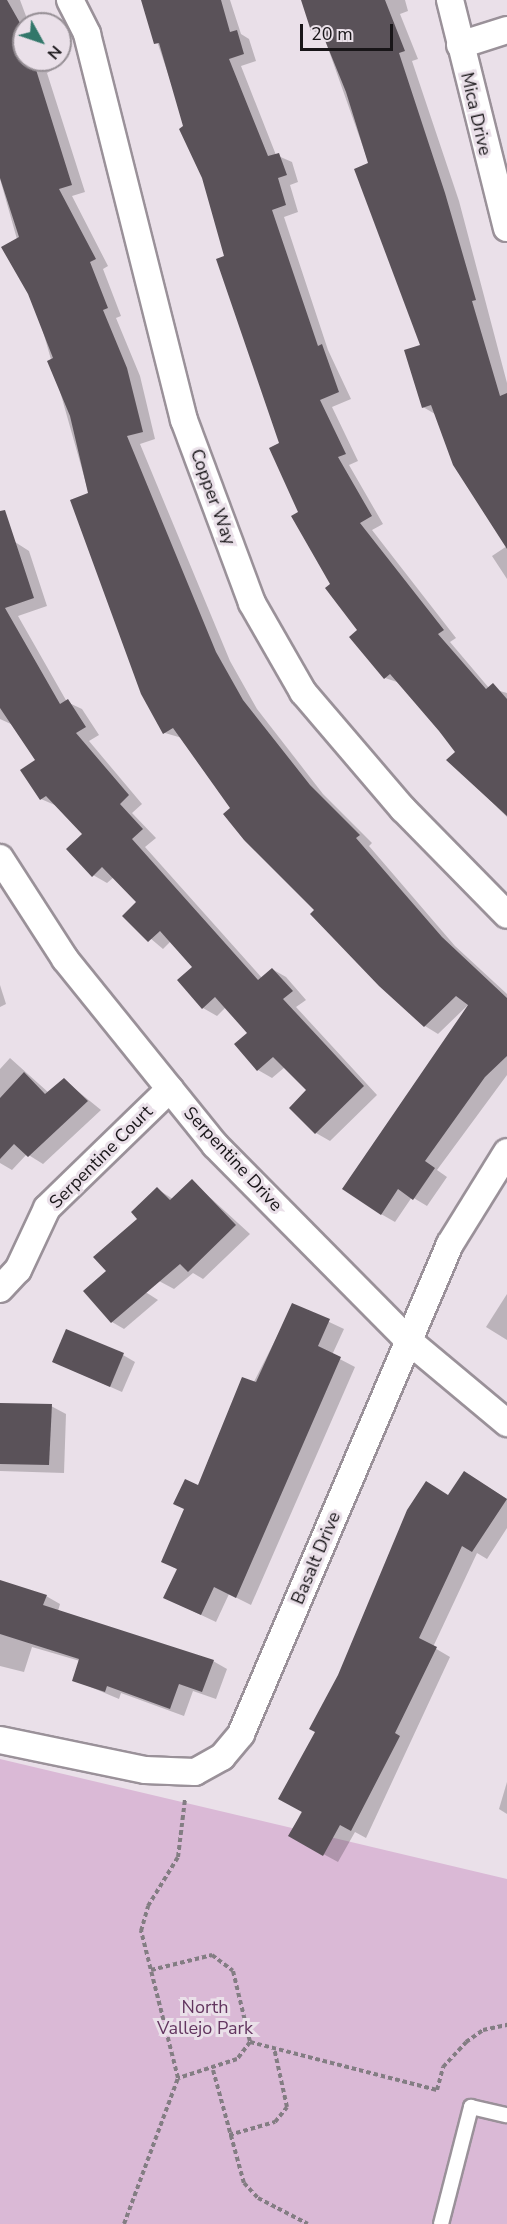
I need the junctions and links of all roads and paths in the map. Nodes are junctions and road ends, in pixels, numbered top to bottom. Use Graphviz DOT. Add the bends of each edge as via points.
graph roads {
  1 [pos="70,0"];
  2 [pos="450,0"];
  3 [pos="507,30"];
  4 [pos="460,45"];
  5 [pos="507,228"];
  6 [pos="0,858"];
  7 [pos="507,915"];
  8 [pos="170,1089"];
  9 [pos="507,1152"];
  10 [pos="0,1289"];
  11 [pos="409,1341"];
  12 [pos="507,1423"];
  13 [pos="0,1740"];
  14 [pos="188,1772"];
  15 [pos="151,1970"];
  16 [pos="507,2025"];
  17 [pos="250,2042"];
  18 [pos="274,2048"];
  19 [pos="213,2070"];
  20 [pos="178,2078"];
  21 [pos="507,2115"];
  22 [pos="229,2135"];
  23 [pos="124,2224"];
  24 [pos="308,2224"];
  25 [pos="441,2224"];
  1 -- 7 [label="street, Copper Way" via="87,34 184,420 252,603 303,692 403,809"];
  2 -- 4 [label="street, Mica Drive"];
  3 -- 4 [label="street"];
  4 -- 5 [label="street, Mica Drive"];
  6 -- 8 [label="street, Serpentine Drive" via="65,959"];
  8 -- 10 [label="street, Serpentine Court" via="47,1208 18,1270"];
  8 -- 11 [label="street, Serpentine Drive" via="215,1145"];
  9 -- 11 [label="street, Basalt Drive" via="450,1245"];
  11 -- 12 [label="street, Serpentine Drive"];
  11 -- 14 [label="street, Basalt Drive" via="241,1734 222,1757"];
  13 -- 14 [label="street, Basalt Drive" via="145,1770"];
  14 -- 15 [label="path" via="178,1857 148,1906 141,1930"];
  15 -- 17 [label="path" via="212,1955 233,1971"];
  15 -- 20 [label="path"];
  16 -- 18 [label="path" via="483,2030 466,2042 443,2067 437,2090"];
  17 -- 18 [label="path"];
  17 -- 19 [label="path" via="237,2059"];
  18 -- 22 [label="path" via="287,2107 275,2122"];
  19 -- 20 [label="path"];
  19 -- 22 [label="path"];
  20 -- 23 [label="path"];
  21 -- 25 [label="lane" via="471,2107"];
  22 -- 24 [label="path" via="244,2182 258,2198"];
}
